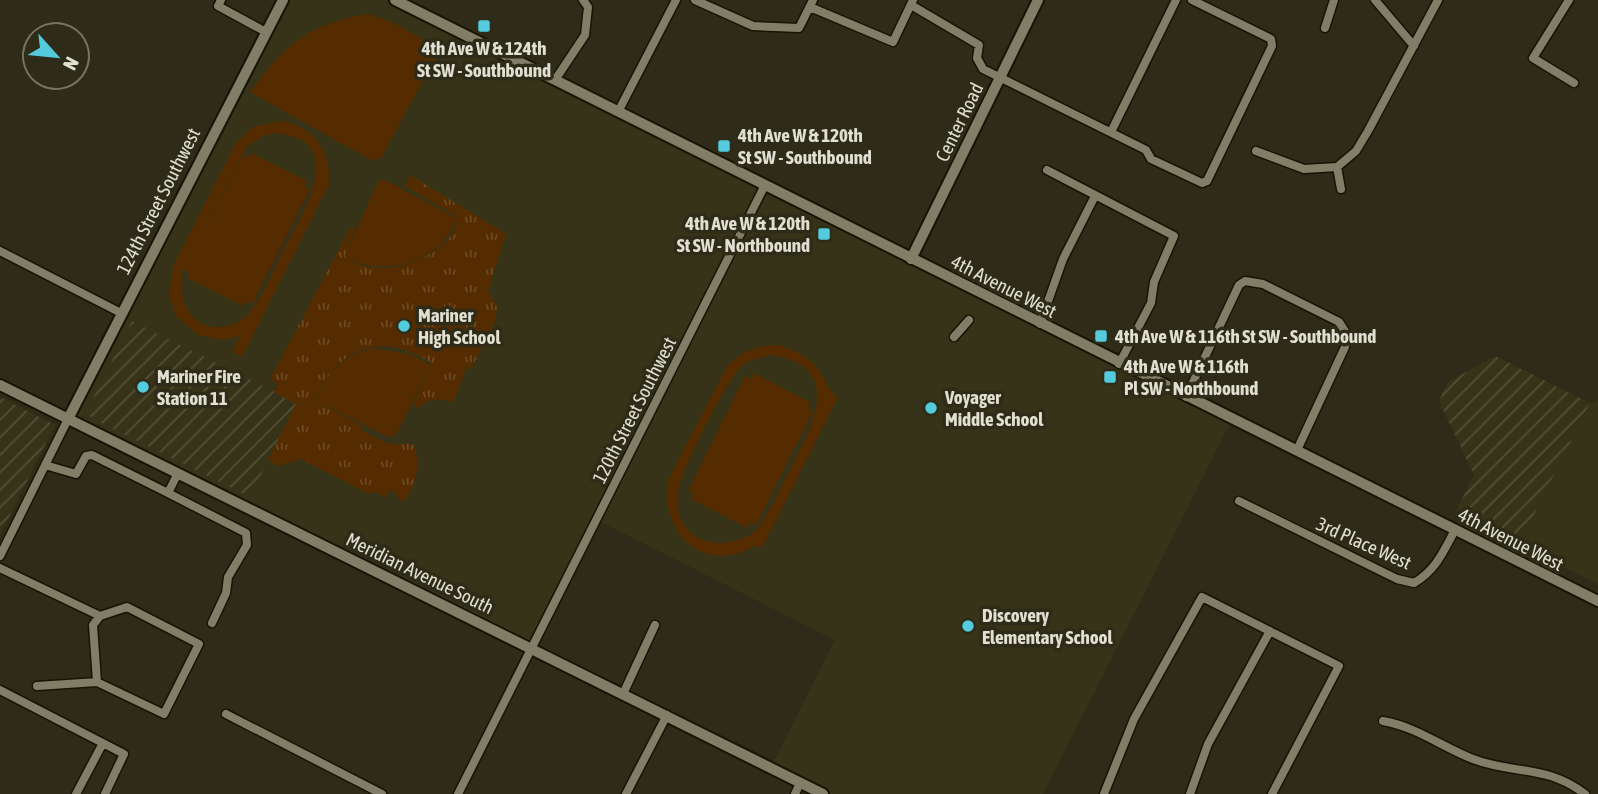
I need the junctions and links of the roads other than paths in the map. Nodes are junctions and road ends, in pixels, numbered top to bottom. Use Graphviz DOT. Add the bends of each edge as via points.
graph roads {
  1 [pos="221,0"];
  2 [pos="283,0"];
  3 [pos="395,0"];
  4 [pos="583,0"];
  5 [pos="676,0"];
  6 [pos="1038,0"];
  7 [pos="1176,0"];
  8 [pos="1192,0"];
  9 [pos="1334,0"];
  10 [pos="1375,0"];
  11 [pos="1437,0"];
  12 [pos="1569,0"];
  13 [pos="701,1"];
  14 [pos="812,3"];
  15 [pos="912,3"];
  16 [pos="1325,28"];
  17 [pos="265,32"];
  18 [pos="1414,46"];
  19 [pos="1000,78"];
  20 [pos="555,80"];
  21 [pos="1574,83"];
  22 [pos="618,112"];
  23 [pos="1111,132"];
  24 [pos="1256,151"];
  25 [pos="1337,167"];
  26 [pos="1047,170"];
  27 [pos="765,185"];
  28 [pos="1341,189"];
  29 [pos="1095,196"];
  30 [pos="0,251"];
  31 [pos="911,259"];
  32 [pos="121,313"];
  33 [pos="969,320"];
  34 [pos="1040,324"];
  35 [pos="954,337"];
  36 [pos="1119,364"];
  37 [pos="0,385"];
  38 [pos="1186,397"];
  39 [pos="68,419"];
  40 [pos="1297,450"];
  41 [pos="45,465"];
  42 [pos="178,473"];
  43 [pos="168,493"];
  44 [pos="1239,501"];
  45 [pos="1455,530"];
  46 [pos="0,556"];
  47 [pos="0,568"];
  48 [pos="1598,601"];
  49 [pos="100,616"];
  50 [pos="212,623"];
  51 [pos="655,625"];
  52 [pos="1270,631"];
  53 [pos="531,647"];
  54 [pos="97,682"];
  55 [pos="37,686"];
  56 [pos="0,690"];
  57 [pos="623,694"];
  58 [pos="226,714"];
  59 [pos="667,715"];
  60 [pos="1383,721"];
  61 [pos="103,743"];
  62 [pos="800,783"];
  63 [pos="76,794"];
  64 [pos="105,794"];
  65 [pos="382,794"];
  66 [pos="458,794"];
  67 [pos="626,794"];
  68 [pos="795,794"];
  69 [pos="823,794"];
  70 [pos="1104,794"];
  71 [pos="1189,794"];
  72 [pos="1272,794"];
  73 [pos="1585,794"];
  1 -- 17 [label="street" via="218,6"];
  2 -- 17 [label="street, 124th Street Southwest"];
  3 -- 20 [label="street, 4th Avenue West"];
  4 -- 20 [label="street" via="588,8 585,35"];
  5 -- 22 [label="street"];
  6 -- 19 [label="street, Center Road"];
  7 -- 23 [label="street"];
  8 -- 23 [label="street" via="1270,39 1272,46 1207,181 1194,181"];
  9 -- 16 [label="street"];
  10 -- 18 [label="street"];
  11 -- 18 [label="street"];
  12 -- 21 [label="street" via="1533,58"];
  13 -- 14 [label="street" via="753,26 799,29"];
  14 -- 15 [label="street" via="892,42"];
  15 -- 19 [label="street" via="979,45 977,58 982,69"];
  17 -- 32 [label="street, 124th Street Southwest"];
  18 -- 25 [label="street" via="1356,151"];
  19 -- 23 [label="street"];
  19 -- 31 [label="street, Center Road"];
  20 -- 22 [label="street, 4th Avenue West"];
  22 -- 27 [label="street, 4th Avenue West"];
  24 -- 25 [label="street" via="1304,169"];
  25 -- 28 [label="street"];
  26 -- 29 [label="street"];
  27 -- 31 [label="street, 4th Avenue West"];
  27 -- 53 [label="street, 120th Street Southwest"];
  29 -- 34 [label="street" via="1063,259"];
  29 -- 36 [label="street" via="1174,236 1154,282 1151,303"];
  30 -- 32 [label="street"];
  31 -- 34 [label="street, 4th Avenue West"];
  32 -- 39 [label="street, 124th Street Southwest"];
  33 -- 35 [label="street"];
  34 -- 36 [label="street, 4th Avenue West"];
  36 -- 38 [label="street, 4th Avenue West"];
  37 -- 39 [label="street, Meridian Avenue South"];
  38 -- 40 [label="street, 4th Avenue West"];
  38 -- 40 [label="street" via="1239,285 1245,281 1263,284 1339,322 1346,338"];
  39 -- 41 [label="street"];
  39 -- 42 [label="street, Meridian Avenue South"];
  40 -- 45 [label="street, 4th Avenue West"];
  41 -- 43 [label="street" via="76,474 86,456 92,455"];
  41 -- 46 [label="street"];
  42 -- 43 [label="street"];
  42 -- 53 [label="street, Meridian Avenue South"];
  43 -- 50 [label="street" via="246,533 247,545 228,577"];
  44 -- 45 [label="street, 3rd Place West" via="1397,579 1414,583 1430,574"];
  45 -- 48 [label="street, 4th Avenue West"];
  47 -- 49 [label="street"];
  49 -- 54 [label="street" via="93,625"];
  49 -- 54 [label="street" via="127,607 199,644 163,714"];
  51 -- 57 [label="street"];
  52 -- 70 [label="street" via="1202,597 1134,719"];
  52 -- 71 [label="street" via="1208,744"];
  52 -- 72 [label="street" via="1339,666"];
  53 -- 57 [label="street, Meridian Avenue South"];
  53 -- 66 [label="street, 120th Street Southwest"];
  54 -- 55 [label="street"];
  56 -- 61 [label="street"];
  57 -- 59 [label="street, Meridian Avenue South"];
  58 -- 65 [label="street"];
  59 -- 62 [label="street, Meridian Avenue South"];
  59 -- 67 [label="street"];
  60 -- 73 [label="street" via="1406,725 1474,759 1565,779"];
  61 -- 63 [label="street"];
  61 -- 64 [label="street" via="124,754"];
  62 -- 68 [label="street"];
  62 -- 69 [label="street, Meridian Avenue South"];
}
